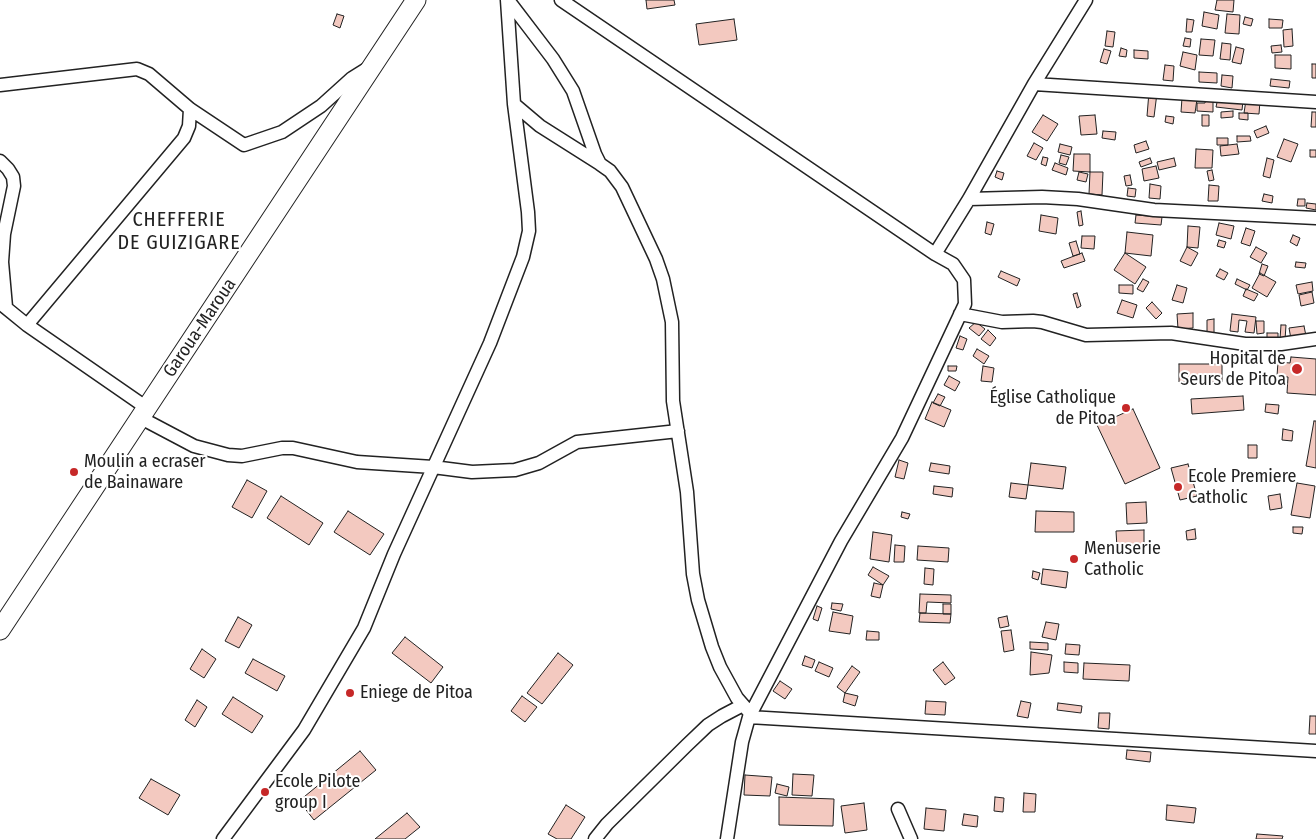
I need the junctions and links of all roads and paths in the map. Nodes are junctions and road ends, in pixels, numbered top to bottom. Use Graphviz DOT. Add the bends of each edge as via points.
graph roads {
  1 [pos="416,0"];
  2 [pos="508,0"];
  3 [pos="561,0"];
  4 [pos="1086,0"];
  5 [pos="374,65"];
  6 [pos="1034,84"];
  7 [pos="1,87"];
  8 [pos="1316,102"];
  9 [pos="514,104"];
  10 [pos="190,109"];
  11 [pos="0,161"];
  12 [pos="600,164"];
  13 [pos="970,199"];
  14 [pos="1316,218"];
  15 [pos="934,254"];
  16 [pos="3,305"];
  17 [pos="960,314"];
  18 [pos="27,326"];
  19 [pos="1316,340"];
  20 [pos="144,413"];
  21 [pos="678,431"];
  22 [pos="433,466"];
  23 [pos="0,630"];
  24 [pos="747,712"];
  25 [pos="1316,751"];
  26 [pos="898,809"];
  27 [pos="223,839"];
  28 [pos="595,839"];
  29 [pos="728,839"];
  30 [pos="911,839"];
  1 -- 5 [label="highway, Garoua-Maroua"];
  2 -- 9 [label="street"];
  2 -- 12 [label="street" via="573,91"];
  3 -- 15 [label="street"];
  4 -- 6 [label="street"];
  5 -- 10 [label="street" via="282,132 244,145"];
  5 -- 20 [label="highway, Garoua-Maroua"];
  6 -- 8 [label="street"];
  6 -- 13 [label="street"];
  7 -- 10 [label="street" via="138,69 149,74"];
  9 -- 12 [label="street" via="540,126"];
  9 -- 22 [label="street" via="528,212 526,244 490,343"];
  10 -- 18 [label="street" via="184,138"];
  11 -- 16 [label="street" via="8,169 14,186 4,234"];
  12 -- 21 [label="street" via="622,187 663,279 672,322 673,392"];
  13 -- 14 [label="street" via="1078,198 1154,210"];
  13 -- 15 [label="street"];
  15 -- 17 [label="street" via="953,264 964,280 965,304"];
  16 -- 18 [label="street"];
  17 -- 19 [label="street" via="1002,322 1042,322 1086,335 1171,333 1245,344"];
  17 -- 24 [label="street" via="902,438"];
  18 -- 20 [label="street"];
  20 -- 22 [label="street" via="194,446 228,456 293,448 356,462"];
  20 -- 23 [label="highway, Garoua-Maroua"];
  21 -- 22 [label="street" via="577,442 539,463 515,470 472,472"];
  21 -- 24 [label="street" via="698,600 720,667"];
  22 -- 27 [label="street" via="364,628 304,730"];
  24 -- 25 [label="street"];
  24 -- 28 [label="street" via="722,716 708,725"];
  24 -- 29 [label="street"];
  26 -- 30 [label="street"];
}
